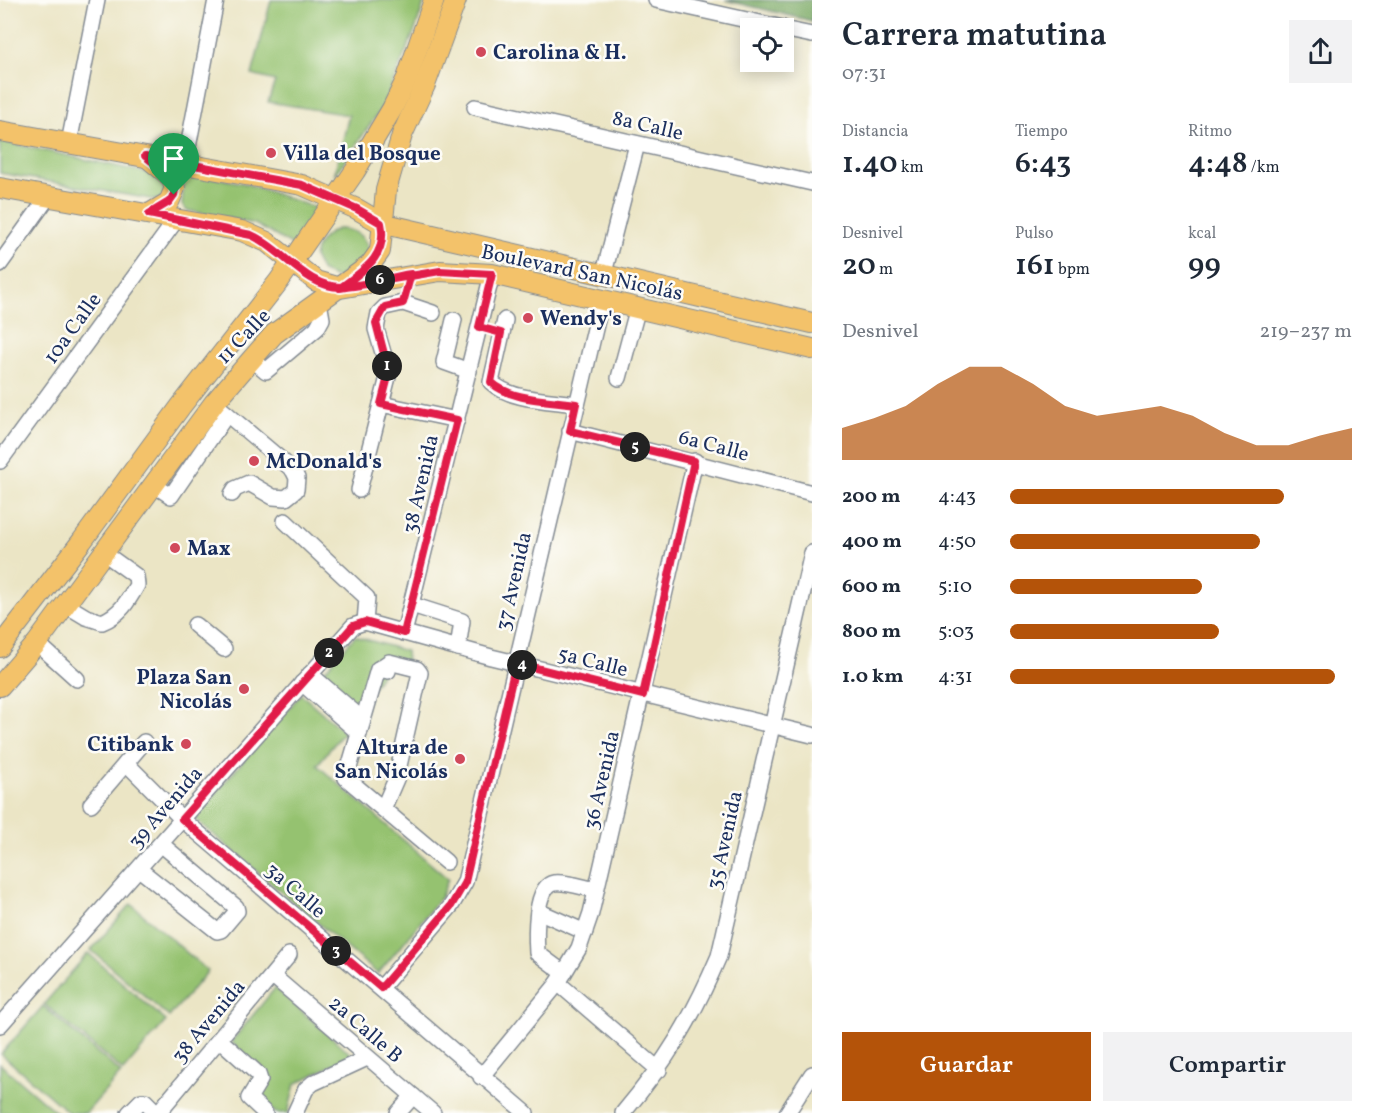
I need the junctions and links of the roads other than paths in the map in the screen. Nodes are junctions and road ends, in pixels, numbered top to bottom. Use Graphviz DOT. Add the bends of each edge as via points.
graph roads {
  1 [pos="97,0"];
  2 [pos="216,0"];
  3 [pos="434,0"];
  4 [pos="456,0"];
  5 [pos="657,0"];
  6 [pos="740,18"];
  7 [pos="794,31"];
  8 [pos="812,35"];
  9 [pos="475,107"];
  10 [pos="0,131"];
  11 [pos="69,143"];
  12 [pos="637,144"];
  13 [pos="145,156"];
  14 [pos="185,164"];
  15 [pos="390,175"];
  16 [pos="812,183"];
  17 [pos="0,188"];
  18 [pos="48,197"];
  19 [pos="335,199"];
  20 [pos="149,214"];
  21 [pos="176,220"];
  22 [pos="381,223"];
  23 [pos="430,234"];
  24 [pos="292,263"];
  25 [pos="0,264"];
  26 [pos="604,273"];
  27 [pos="411,274"];
  28 [pos="492,274"];
  29 [pos="340,288"];
  30 [pos="602,299"];
  31 [pos="403,303"];
  32 [pos="638,307"];
  33 [pos="433,313"];
  34 [pos="812,323"];
  35 [pos="479,327"];
  36 [pos="812,349"];
  37 [pos="469,370"];
  38 [pos="619,378"];
  39 [pos="381,404"];
  40 [pos="576,404"];
  41 [pos="221,409"];
  42 [pos="457,420"];
  43 [pos="570,431"];
  44 [pos="0,461"];
  45 [pos="694,461"];
  46 [pos="358,490"];
  47 [pos="812,493"];
  48 [pos="232,494"];
  49 [pos="285,521"];
  50 [pos="104,552"];
  51 [pos="812,553"];
  52 [pos="66,605"];
  53 [pos="412,605"];
  54 [pos="365,622"];
  55 [pos="195,625"];
  56 [pos="404,633"];
  57 [pos="38,643"];
  58 [pos="0,647"];
  59 [pos="458,648"];
  60 [pos="224,649"];
  61 [pos="516,663"];
  62 [pos="77,679"];
  63 [pos="306,679"];
  64 [pos="0,686"];
  65 [pos="643,695"];
  66 [pos="361,726"];
  67 [pos="771,726"];
  68 [pos="812,735"];
  69 [pos="144,742"];
  70 [pos="126,763"];
  71 [pos="91,804"];
  72 [pos="383,809"];
  73 [pos="182,819"];
  74 [pos="161,844"];
  75 [pos="446,862"];
  76 [pos="139,868"];
  77 [pos="596,890"];
  78 [pos="538,911"];
  79 [pos="585,932"];
  80 [pos="289,956"];
  81 [pos="273,976"];
  82 [pos="561,978"];
  83 [pos="381,988"];
  84 [pos="0,1025"];
  85 [pos="220,1040"];
  86 [pos="367,1058"];
  87 [pos="658,1070"];
  88 [pos="812,1074"];
  89 [pos="481,1077"];
  90 [pos="413,1096"];
  91 [pos="129,1113"];
  92 [pos="158,1113"];
  93 [pos="265,1113"];
  94 [pos="295,1113"];
  95 [pos="398,1113"];
  96 [pos="433,1113"];
  97 [pos="526,1113"];
  98 [pos="623,1113"];
  99 [pos="787,1113"];
  1 -- 11 [label="street"];
  2 -- 14 [label="street"];
  3 -- 19 [label="main road, 11 Calle" via="392,110"];
  4 -- 15 [label="main road, 11 Calle"];
  5 -- 6 [label="street"];
  7 -- 8 [label="street"];
  9 -- 12 [label="street, 8a Calle"];
  10 -- 11 [label="main road, Boulevard San Nicolás"];
  11 -- 13 [label="main road, Boulevard San Nicolás"];
  12 -- 16 [label="street, 8a Calle"];
  12 -- 26 [label="street"];
  13 -- 14 [label="main road, Boulevard San Nicolás"];
  13 -- 20 [label="main road" via="171,177 176,188 169,202"];
  14 -- 19 [label="main road, Boulevard San Nicolás" via="302,185"];
  15 -- 22 [label="main road, 11 Calle"];
  15 -- 23 [label="main road" via="397,219"];
  17 -- 18 [label="main road"];
  18 -- 20 [label="main road"];
  18 -- 25 [label="street"];
  19 -- 22 [label="main road, Boulevard San Nicolás"];
  19 -- 24 [label="main road, 11 Calle"];
  20 -- 21 [label="main road"];
  21 -- 24 [label="main road" via="251,235 267,242"];
  21 -- 44 [label="street, 10a Calle"];
  22 -- 23 [label="main road, Boulevard San Nicolás"];
  22 -- 29 [label="main road, 11 Calle" via="384,235 380,250 370,265"];
  23 -- 26 [label="main road, Boulevard San Nicolás"];
  24 -- 29 [label="main road" via="316,281"];
  24 -- 58 [label="main road, 11 Calle"];
  26 -- 34 [label="main road, Boulevard San Nicolás"];
  27 -- 28 [label="main road, Boulevard San Nicolás"];
  27 -- 29 [label="main road, Boulevard San Nicolás"];
  27 -- 31 [label="street"];
  28 -- 30 [label="main road, Boulevard San Nicolás"];
  28 -- 35 [label="street, 38 Avenida"];
  29 -- 41 [label="main road, 11 Calle" via="274,334 259,365"];
  30 -- 32 [label="main road, Boulevard San Nicolás"];
  30 -- 40 [label="street, 37 Avenida"];
  31 -- 33 [label="street"];
  31 -- 39 [label="street" via="385,307 376,323 389,373"];
  32 -- 36 [label="main road, Boulevard San Nicolás"];
  32 -- 38 [label="street"];
  35 -- 37 [label="street, 38 Avenida"];
  35 -- 37 [label="street" via="452,319 444,362"];
  35 -- 40 [label="street" via="503,327 491,382 498,388"];
  37 -- 42 [label="street, 38 Avenida"];
  39 -- 42 [label="street"];
  39 -- 46 [label="street"];
  40 -- 43 [label="street, 37 Avenida"];
  41 -- 48 [label="street" via="293,470 298,482 296,490 286,498 273,497 249,483"];
  41 -- 50 [label="main road, 11 Calle" via="189,456 154,485"];
  42 -- 53 [label="street, 38 Avenida"];
  43 -- 45 [label="street, 6a Calle"];
  43 -- 61 [label="street, 37 Avenida"];
  45 -- 47 [label="street, 6a Calle"];
  45 -- 65 [label="street, 36 Avenida"];
  49 -- 54 [label="street" via="367,598"];
  50 -- 52 [label="main road, 11 Calle"];
  50 -- 52 [label="street" via="136,576 137,585 128,600 115,617 102,622"];
  51 -- 67 [label="street, 35 Avenida"];
  52 -- 57 [label="main road, 11 Calle"];
  53 -- 56 [label="street, 38 Avenida"];
  53 -- 59 [label="street" via="462,621"];
  54 -- 56 [label="street, 5a Calle"];
  54 -- 63 [label="street, 39 Avenida" via="353,626"];
  55 -- 60 [label="street"];
  56 -- 59 [label="street, 5a Calle"];
  57 -- 62 [label="street"];
  57 -- 64 [label="main road, 11 Calle"];
  59 -- 61 [label="street, 5a Calle"];
  61 -- 65 [label="street, 5a Calle"];
  61 -- 83 [label="street, 37 Avenida" via="465,882 451,906"];
  63 -- 66 [label="street"];
  63 -- 73 [label="street, 39 Avenida"];
  65 -- 67 [label="street, 5a Calle"];
  65 -- 77 [label="street, 36 Avenida"];
  66 -- 72 [label="street" via="346,778"];
  66 -- 72 [label="street" via="389,663 417,669 420,673 396,779"];
  67 -- 68 [label="street, 5a Calle"];
  67 -- 87 [label="street, 35 Avenida" via="720,956 697,1008"];
  69 -- 70 [label="street"];
  70 -- 71 [label="street"];
  70 -- 73 [label="street, 3a Calle"];
  72 -- 75 [label="street"];
  73 -- 74 [label="street, 39 Avenida"];
  73 -- 83 [label="street, 3a Calle"];
  74 -- 76 [label="street, 39 Avenida"];
  74 -- 76 [label="street" via="236,907 237,911 221,930 217,931"];
  76 -- 84 [label="street, 39 Avenida"];
  77 -- 78 [label="street" via="554,883 547,886"];
  77 -- 79 [label="street, 36 Avenida"];
  78 -- 79 [label="street"];
  78 -- 82 [label="street" via="537,953"];
  79 -- 82 [label="street, 36 Avenida"];
  80 -- 81 [label="street, 38 Avenida"];
  81 -- 85 [label="street, 38 Avenida"];
  81 -- 86 [label="street, 2a Calle B"];
  82 -- 87 [label="street"];
  82 -- 89 [label="street, 36 Avenida"];
  83 -- 89 [label="street, 3a Calle"];
  85 -- 92 [label="street, 38 Avenida"];
  85 -- 93 [label="street" via="258,1074 260,1080 249,1098"];
  86 -- 90 [label="street, 2a Calle B"];
  86 -- 94 [label="street" via="313,1083"];
  87 -- 98 [label="street, 35 Avenida"];
  88 -- 99 [label="street"];
  89 -- 97 [label="street, 3a Calle"];
  90 -- 95 [label="street"];
  90 -- 96 [label="street, 2a Calle B"];
  91 -- 92 [label="street" via="141,1101"];
}
